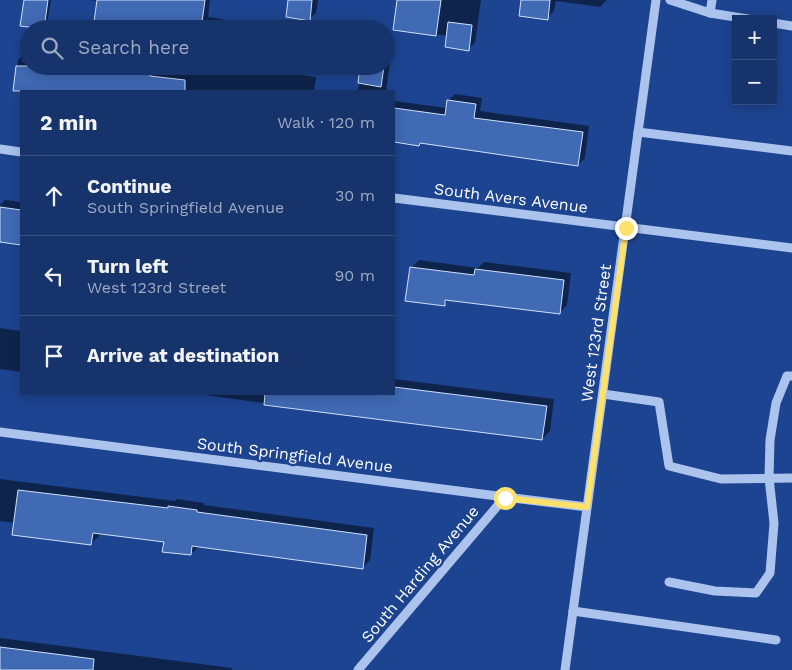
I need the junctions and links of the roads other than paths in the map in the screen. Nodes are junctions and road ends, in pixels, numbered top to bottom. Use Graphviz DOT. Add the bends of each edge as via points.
graph roads {
  1 [pos="656,0"];
  2 [pos="670,0"];
  3 [pos="712,0"];
  4 [pos="710,13"];
  5 [pos="732,16"];
  6 [pos="777,24"];
  7 [pos="792,26"];
  8 [pos="638,132"];
  9 [pos="0,149"];
  10 [pos="792,151"];
  11 [pos="20,152"];
  12 [pos="395,198"];
  13 [pos="626,228"];
  14 [pos="792,248"];
  15 [pos="792,376"];
  16 [pos="603,394"];
  17 [pos="0,432"];
  18 [pos="769,478"];
  19 [pos="792,478"];
  20 [pos="505,498"];
  21 [pos="587,507"];
  22 [pos="669,582"];
  23 [pos="573,611"];
  24 [pos="776,640"];
  25 [pos="358,670"];
  26 [pos="565,670"];
  1 -- 8 [label="street, West 123rd Street"];
  2 -- 4 [label="street"];
  3 -- 4 [label="street"];
  4 -- 5 [label="street"];
  6 -- 7 [label="street"];
  8 -- 10 [label="street"];
  8 -- 13 [label="street, West 123rd Street"];
  9 -- 11 [label="street"];
  12 -- 13 [label="street, South Avers Avenue"];
  13 -- 14 [label="street, South Avers Avenue"];
  13 -- 16 [label="street, West 123rd Street"];
  15 -- 18 [label="street" via="787,376 776,403 770,440"];
  16 -- 18 [label="street" via="659,402 669,466 721,479"];
  16 -- 21 [label="street, West 123rd Street"];
  17 -- 20 [label="street, South Springfield Avenue"];
  18 -- 19 [label="street"];
  18 -- 22 [label="street" via="774,523 770,572 756,594 715,591"];
  20 -- 21 [label="street, South Springfield Avenue"];
  20 -- 25 [label="street, South Harding Avenue"];
  21 -- 23 [label="street, West 123rd Street"];
  23 -- 24 [label="street"];
  23 -- 26 [label="street, West 123rd Street"];
}
